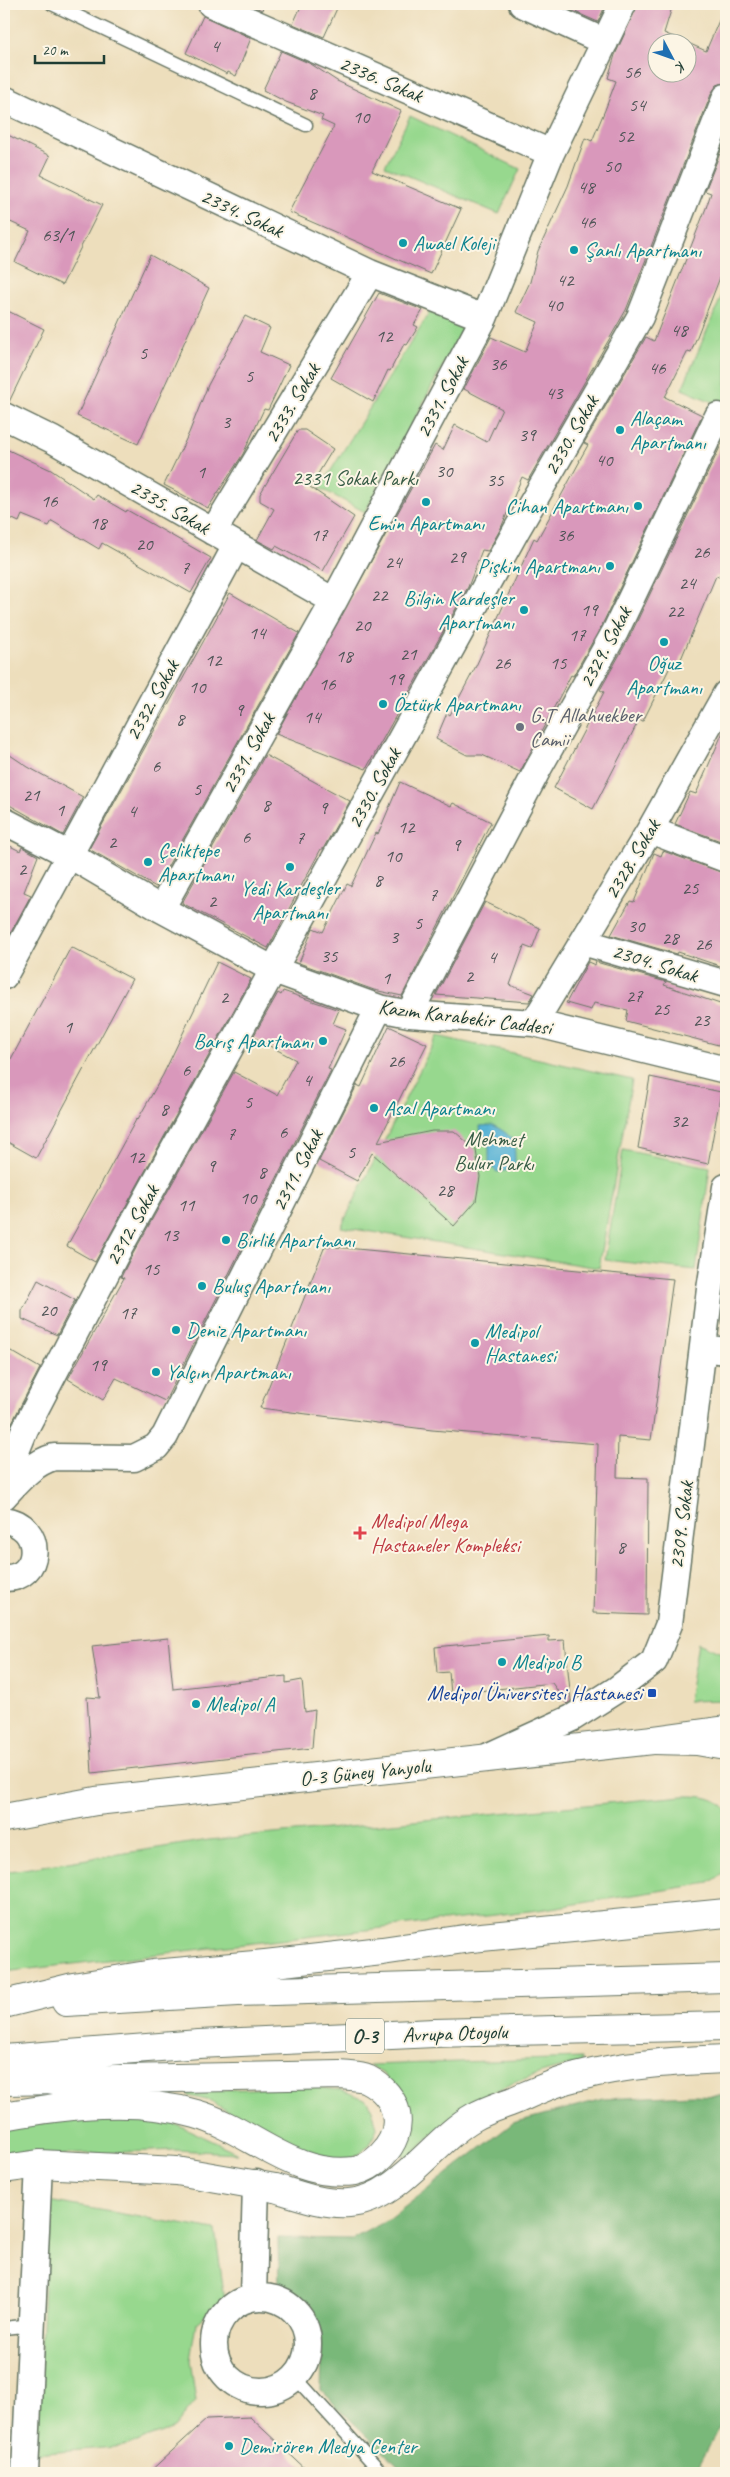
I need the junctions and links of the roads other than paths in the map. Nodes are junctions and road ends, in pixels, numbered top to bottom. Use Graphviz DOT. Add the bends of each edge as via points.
graph roads {
  1 [pos="52,4"];
  2 [pos="211,4"];
  3 [pos="522,4"];
  4 [pos="623,4"];
  5 [pos="605,42"];
  6 [pos="726,97"];
  7 [pos="4,99"];
  8 [pos="306,125"];
  9 [pos="551,152"];
  10 [pos="370,273"];
  11 [pos="484,318"];
  12 [pos="4,416"];
  13 [pos="726,420"];
  14 [pos="214,532"];
  15 [pos="236,546"];
  16 [pos="334,601"];
  17 [pos="726,694"];
  18 [pos="718,727"];
  19 [pos="4,821"];
  20 [pos="650,830"];
  21 [pos="68,854"];
  22 [pos="726,859"];
  23 [pos="161,909"];
  24 [pos="583,942"];
  25 [pos="11,946"];
  26 [pos="274,970"];
  27 [pos="4,976"];
  28 [pos="726,984"];
  29 [pos="379,1008"];
  30 [pos="409,1014"];
  31 [pos="534,1023"];
  32 [pos="726,1070"];
  33 [pos="726,1187"];
  34 [pos="718,1290"];
  35 [pos="715,1349"];
  36 [pos="25,1429"];
  37 [pos="44,1460"];
  38 [pos="4,1486"];
  39 [pos="4,1496"];
  40 [pos="4,1520"];
  41 [pos="4,1578"];
  42 [pos="726,1730"];
  43 [pos="653,1740"];
  44 [pos="726,1746"];
  45 [pos="480,1760"];
  46 [pos="4,1818"];
  47 [pos="726,1913"];
  48 [pos="726,1978"];
  49 [pos="6,2004"];
  50 [pos="726,2026"];
  51 [pos="726,2058"];
  52 [pos="4,2059"];
  53 [pos="4,2081"];
  54 [pos="4,2116"];
  55 [pos="39,2164"];
  56 [pos="4,2169"];
  57 [pos="266,2186"];
  58 [pos="262,2297"];
  59 [pos="32,2325"];
  60 [pos="4,2328"];
  61 [pos="295,2377"];
  62 [pos="25,2473"];
  63 [pos="382,2473"];
  1 -- 8 [label="lane"];
  2 -- 9 [label="street, 2336. Sokak"];
  3 -- 5 [label="street"];
  4 -- 5 [label="street, 2331. Sokak"];
  5 -- 9 [label="street, 2331. Sokak"];
  6 -- 26 [label="street, 2330. Sokak" via="640,317 516,531"];
  7 -- 10 [label="street, 2334. Sokak"];
  9 -- 11 [label="street, 2331. Sokak"];
  10 -- 11 [label="street, 2334. Sokak"];
  10 -- 14 [label="street, 2333. Sokak"];
  11 -- 16 [label="street, 2331. Sokak"];
  12 -- 14 [label="street, 2335. Sokak" via="53,440"];
  13 -- 30 [label="street, 2329. Sokak" via="718,416 615,632"];
  14 -- 15 [label="street, 2335. Sokak"];
  15 -- 16 [label="street, 2335. Sokak"];
  15 -- 21 [label="street, 2332. Sokak"];
  16 -- 23 [label="street, 2331. Sokak"];
  17 -- 18 [label="street, 2328. Sokak"];
  18 -- 20 [label="street, 2328. Sokak"];
  19 -- 21 [label="street, Kazım Karabekir Caddesi"];
  20 -- 22 [label="street"];
  20 -- 24 [label="street, 2328. Sokak"];
  21 -- 23 [label="street, Kazım Karabekir Caddesi"];
  21 -- 25 [label="street, 2332. Sokak"];
  23 -- 26 [label="street, Kazım Karabekir Caddesi"];
  24 -- 28 [label="street, 2304. Sokak"];
  24 -- 31 [label="street, 2328. Sokak"];
  25 -- 27 [label="street, 2332. Sokak"];
  26 -- 29 [label="street, Kazım Karabekir Caddesi"];
  26 -- 36 [label="street, 2312. Sokak" via="116,1254"];
  29 -- 30 [label="street, Kazım Karabekir Caddesi"];
  29 -- 37 [label="street, 2311. Sokak" via="165,1436 156,1447 134,1458 54,1457"];
  30 -- 31 [label="street, Kazım Karabekir Caddesi"];
  31 -- 32 [label="street, Kazım Karabekir Caddesi"];
  33 -- 34 [label="street, 2309. Sokak"];
  34 -- 35 [label="street, 2309. Sokak"];
  35 -- 45 [label="street, 2309. Sokak" via="669,1624 654,1661 572,1718"];
  36 -- 37 [label="street"];
  36 -- 38 [label="street, 2312. Sokak"];
  37 -- 39 [label="street" via="31,1468"];
  40 -- 41 [label="street" via="23,1526 33,1542 34,1552 26,1570"];
  42 -- 43 [label="main road, O-3 Güney Yanyolu"];
  43 -- 44 [label="main road" via="697,1741"];
  43 -- 45 [label="main road, O-3 Güney Yanyolu"];
  45 -- 46 [label="main road, O-3 Güney Yanyolu" via="96,1801"];
  47 -- 49 [label="main road" via="153,1974 73,1987"];
  48 -- 49 [label="main road, O-3" via="238,1992 122,2001"];
  50 -- 52 [label="main road, Avrupa Otoyolu / O-3" via="424,2033 199,2044"];
  51 -- 57 [label="main road" via="664,2061 576,2077 544,2088 474,2117 371,2199 348,2203 318,2200"];
  53 -- 54 [label="main road" via="340,2075 365,2078 383,2090 395,2108 398,2127 389,2148 373,2164 356,2171 332,2171 302,2165 270,2152 216,2121 177,2109 88,2106"];
  55 -- 56 [label="main road"];
  55 -- 57 [label="main road" via="177,2171"];
  55 -- 59 [label="street"];
  57 -- 58 [label="street"];
  58 -- 61 [label="street" via="286,2303 299,2314 307,2330 309,2346 305,2363"];
  58 -- 61 [label="street" via="236,2303 223,2315 215,2331 213,2349 218,2367 230,2381 245,2390 263,2392 281,2388"];
  59 -- 60 [label="lane"];
  59 -- 62 [label="street"];
  61 -- 63 [label="lane"];
}
